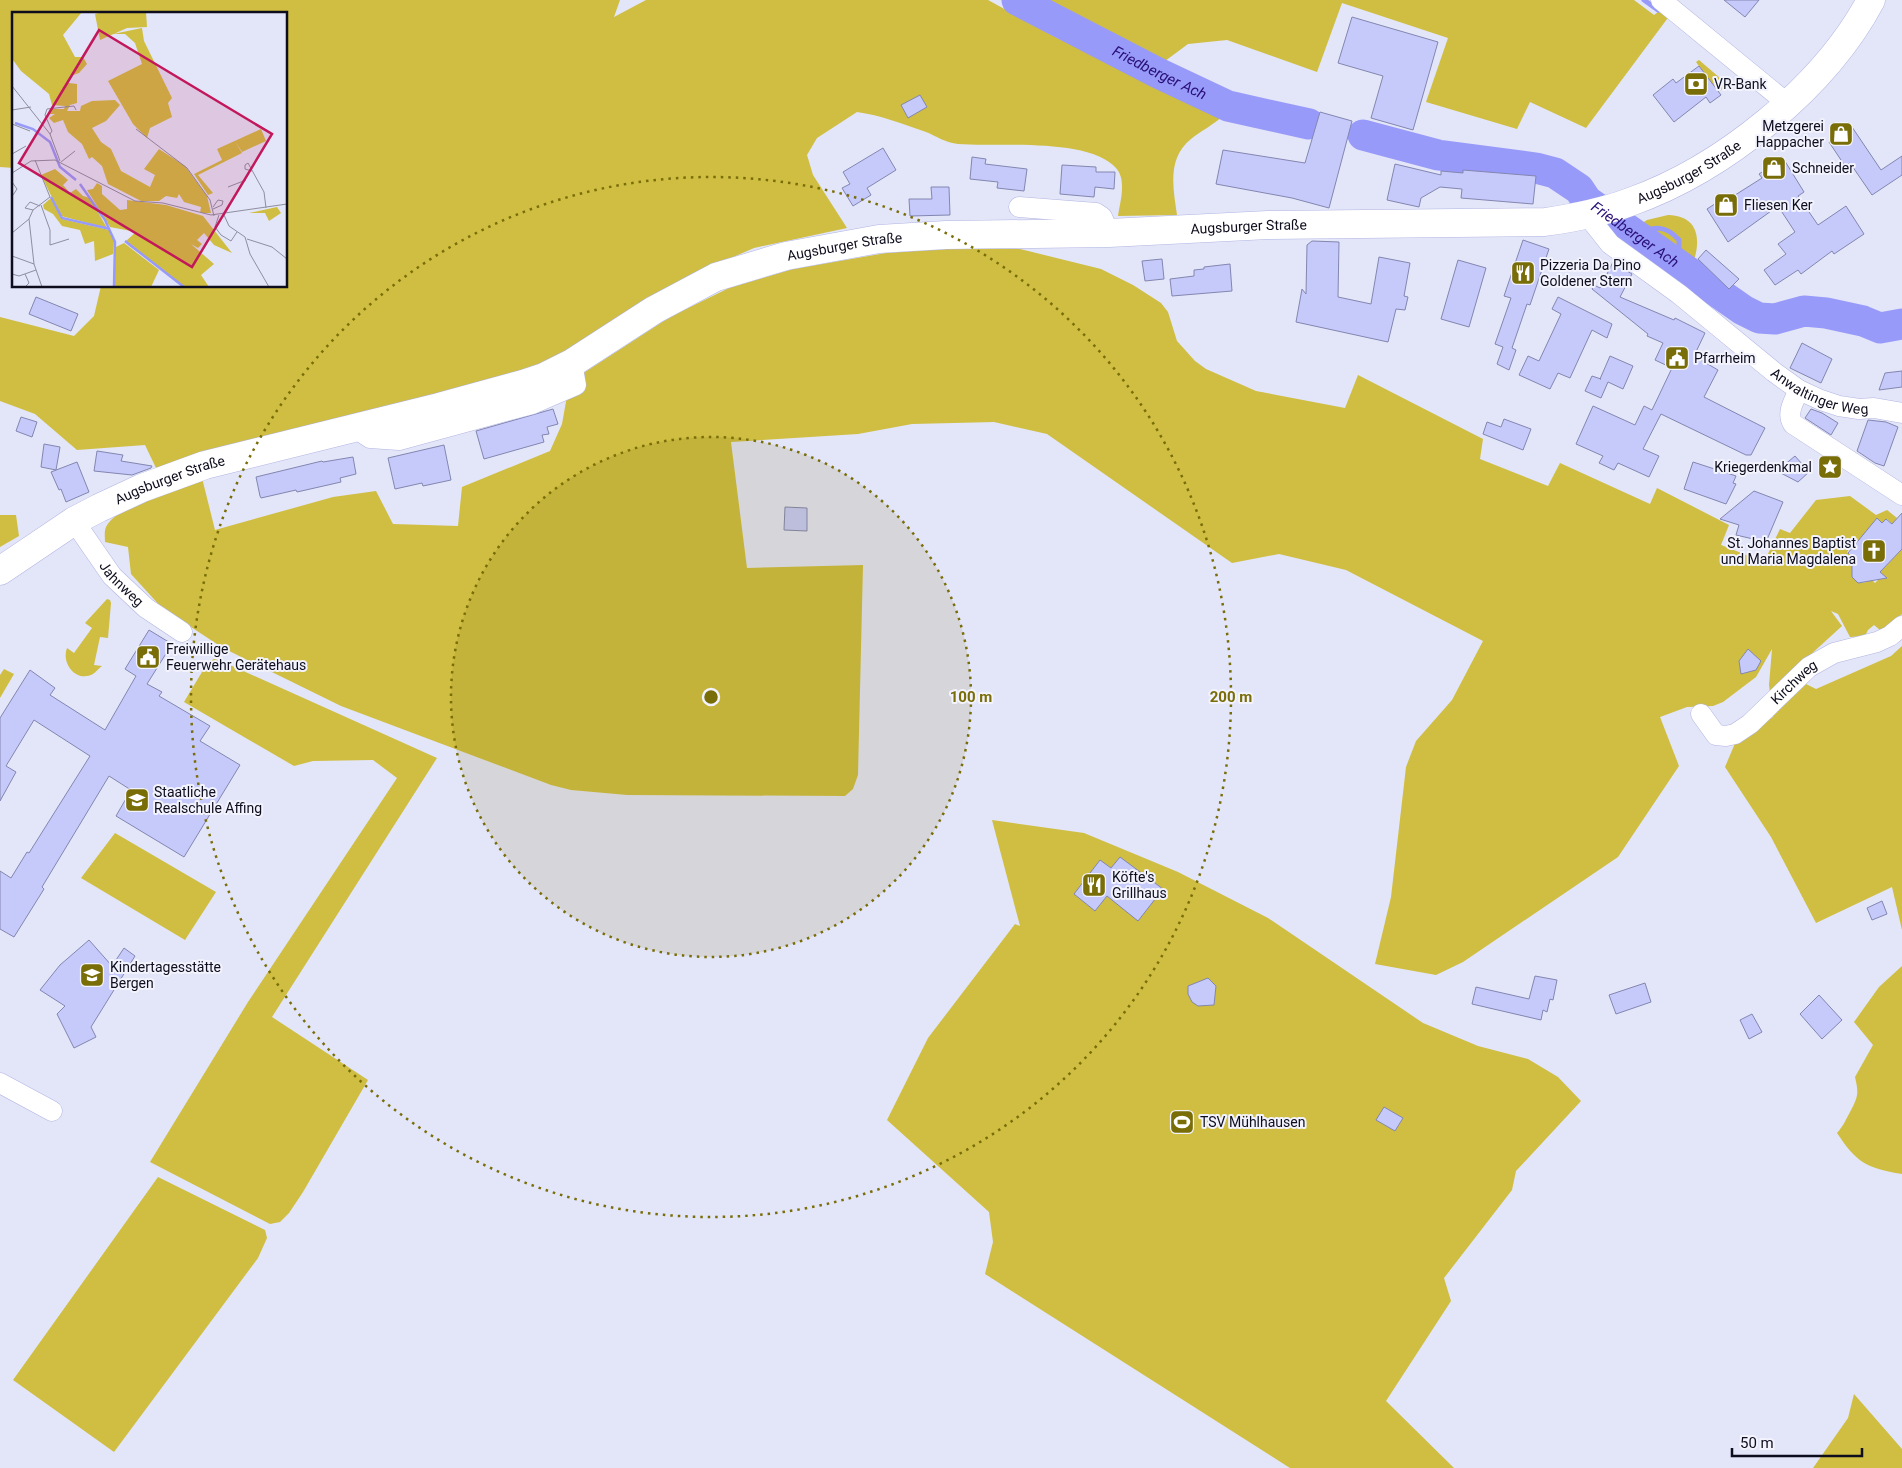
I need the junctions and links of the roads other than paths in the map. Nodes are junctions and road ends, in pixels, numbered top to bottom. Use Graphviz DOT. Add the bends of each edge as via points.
graph roads {
  1 [pos="1661,0"];
  2 [pos="1871,0"];
  3 [pos="1788,104"];
  4 [pos="1019,207"];
  5 [pos="1591,214"];
  6 [pos="1109,233"];
  7 [pos="1799,390"];
  8 [pos="1902,413"];
  9 [pos="1902,495"];
  10 [pos="74,522"];
  11 [pos="0,571"];
  12 [pos="1902,626"];
  13 [pos="182,632"];
  14 [pos="1701,714"];
  15 [pos="0,1083"];
  16 [pos="52,1111"];
  1 -- 3 [label="street"];
  2 -- 3 [label="main road, Augsburger Straße" via="1841,46"];
  3 -- 5 [label="main road, Augsburger Straße" via="1741,141 1678,181 1658,192"];
  4 -- 6 [label="street" via="1096,213 1102,217"];
  5 -- 6 [label="main road, Augsburger Straße" via="1545,222 1268,224"];
  5 -- 7 [label="street, Anwaltinger Weg" via="1610,244 1679,294"];
  6 -- 10 [label="main road, Augsburger Straße" via="879,239 786,256 708,281 544,377 205,465 142,488"];
  7 -- 8 [label="street, Anwaltinger Weg" via="1839,406"];
  7 -- 9 [label="street" via="1790,411 1793,424"];
  10 -- 11 [label="main road, Augsburger Straße"];
  10 -- 13 [label="street, Jahnweg" via="112,576 146,608"];
  12 -- 14 [label="street, Kirchweg" via="1884,639 1834,653 1809,667 1750,724 1735,734 1716,736"];
  15 -- 16 [label="street"];
}
